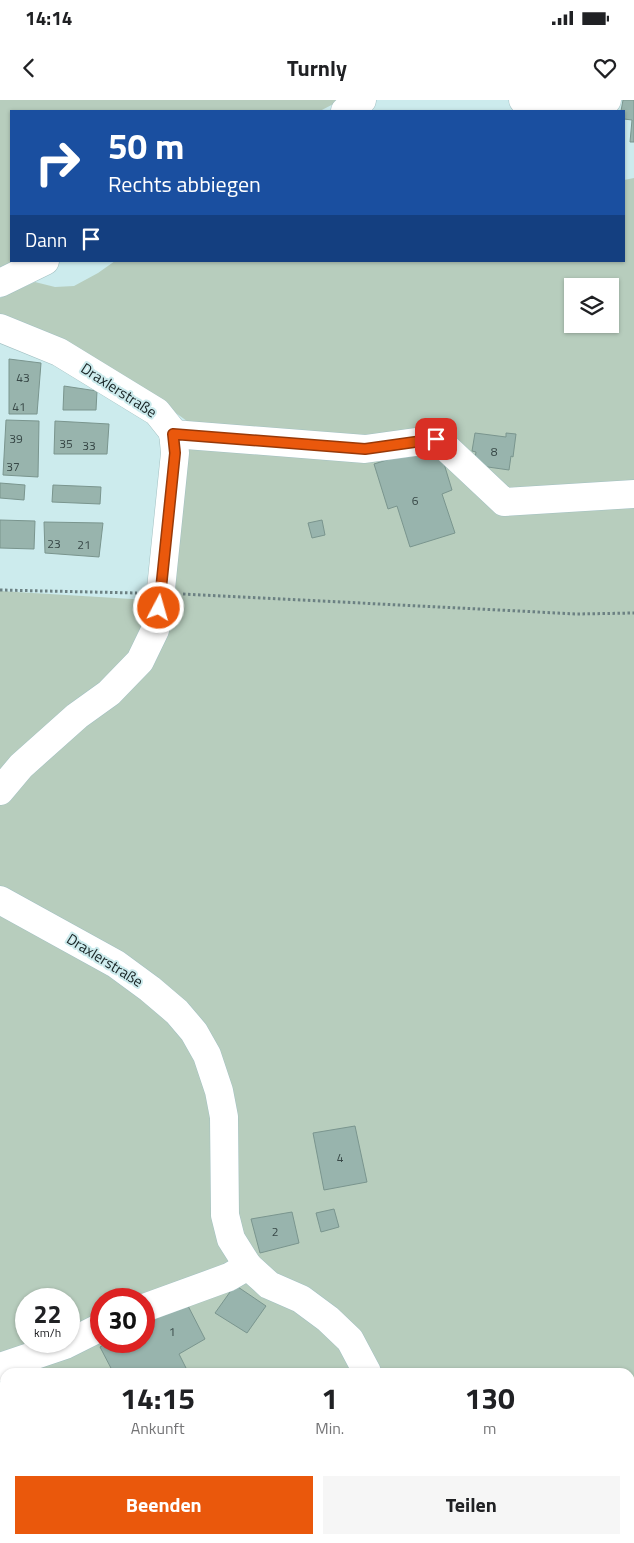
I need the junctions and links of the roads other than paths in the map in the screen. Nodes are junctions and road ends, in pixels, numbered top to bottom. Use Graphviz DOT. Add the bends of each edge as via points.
graph roads {
  1 [pos="362,100"];
  2 [pos="523,100"];
  3 [pos="607,100"];
  4 [pos="347,110"];
  5 [pos="43,262"];
  6 [pos="0,283"];
  7 [pos="0,328"];
  8 [pos="173,434"];
  9 [pos="634,494"];
  10 [pos="0,791"];
  11 [pos="0,900"];
  12 [pos="248,1266"];
  13 [pos="155,1304"];
  14 [pos="90,1332"];
  15 [pos="0,1367"];
  16 [pos="365,1368"];
  1 -- 4 [label="street"];
  2 -- 3 [label="street" via="595,103"];
  5 -- 6 [label="street"];
  7 -- 8 [label="street, Draxlerstraße" via="59,352 157,412"];
  8 -- 9 [label="street" via="365,449 436,439 504,502"];
  8 -- 10 [label="street" via="175,453 155,630 140,661 109,693 77,716 21,766"];
  11 -- 12 [label="street, Draxlerstraße" via="116,964 150,988 194,1032 207,1055 219,1091 224,1117 225,1215 231,1239"];
  12 -- 13 [label="street" via="229,1277"];
  12 -- 16 [label="street, Draxlerstraße" via="269,1285 301,1299 328,1319 350,1340"];
  14 -- 15 [label="street" via="65,1345"];
}
